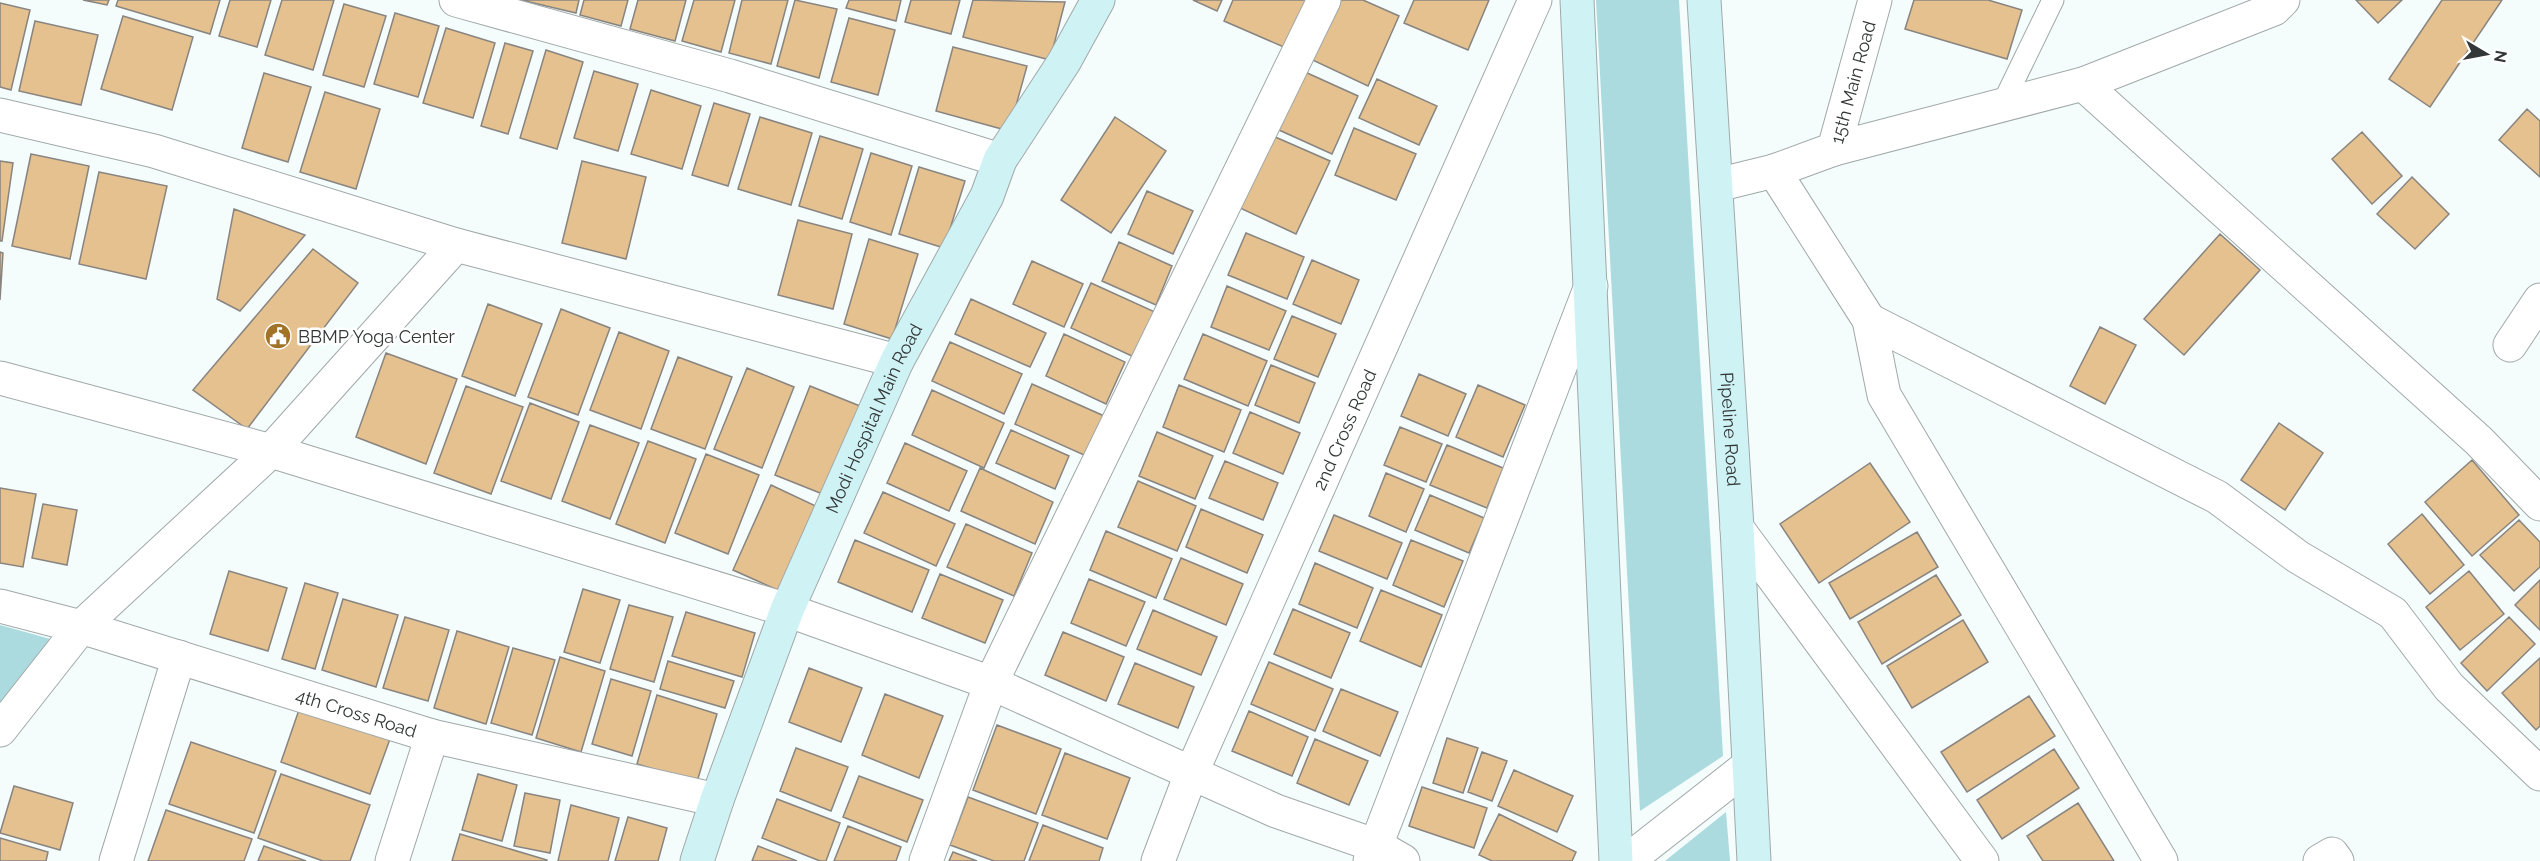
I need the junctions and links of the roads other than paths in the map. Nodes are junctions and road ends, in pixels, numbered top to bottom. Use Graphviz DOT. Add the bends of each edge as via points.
graph roads {
  1 [pos="456,0"];
  2 [pos="1098,0"];
  3 [pos="1324,0"];
  4 [pos="1535,0"];
  5 [pos="1577,0"];
  6 [pos="1704,0"];
  7 [pos="1875,0"];
  8 [pos="2053,0"];
  9 [pos="2283,0"];
  10 [pos="2083,84"];
  11 [pos="2001,107"];
  12 [pos="0,115"];
  13 [pos="1834,149"];
  14 [pos="1000,160"];
  15 [pos="1774,171"];
  16 [pos="1717,185"];
  17 [pos="456,245"];
  18 [pos="1591,285"];
  19 [pos="2540,300"];
  20 [pos="1869,320"];
  21 [pos="2510,345"];
  22 [pos="897,361"];
  23 [pos="0,378"];
  24 [pos="271,451"];
  25 [pos="2540,504"];
  26 [pos="1737,528"];
  27 [pos="0,606"];
  28 [pos="787,610"];
  29 [pos="81,627"];
  30 [pos="179,657"];
  31 [pos="992,683"];
  32 [pos="0,730"];
  33 [pos="432,736"];
  34 [pos="1748,766"];
  35 [pos="1191,774"];
  36 [pos="2540,774"];
  37 [pos="717,800"];
  38 [pos="1383,856"];
  39 [pos="116,861"];
  40 [pos="392,861"];
  41 [pos="698,861"];
  42 [pos="926,861"];
  43 [pos="1158,861"];
  44 [pos="1616,861"];
  45 [pos="1628,861"];
  46 [pos="1754,861"];
  47 [pos="1982,861"];
  48 [pos="2161,861"];
  49 [pos="2320,861"];
  50 [pos="2337,861"];
  1 -- 14 [label="street" via="730,76"];
  2 -- 14 [label="main road, Modi Hospital Main Road" via="1064,63"];
  3 -- 31 [label="street"];
  4 -- 35 [label="street, 2nd Cross Road"];
  5 -- 18 [label="main road"];
  6 -- 16 [label="main road, Pipeline Road"];
  7 -- 13 [label="street, 15th Main Road"];
  8 -- 11 [label="lane"];
  9 -- 10 [label="street" via="2274,9"];
  10 -- 11 [label="street"];
  10 -- 25 [label="street" via="2480,441"];
  11 -- 13 [label="street"];
  12 -- 17 [label="street" via="154,151"];
  13 -- 15 [label="street, 15th Main Road"];
  14 -- 22 [label="main road, Modi Hospital Main Road" via="987,196"];
  15 -- 16 [label="street, 15th Main Road"];
  15 -- 20 [label="street"];
  16 -- 26 [label="main road, Pipeline Road"];
  17 -- 22 [label="street"];
  17 -- 24 [label="street"];
  18 -- 38 [label="street"];
  18 -- 44 [label="main road"];
  19 -- 21 [label="street"];
  20 -- 36 [label="street" via="2217,497 2298,557 2393,613 2449,687"];
  20 -- 48 [label="street" via="1884,395"];
  22 -- 28 [label="main road, Modi Hospital Main Road"];
  23 -- 24 [label="street"];
  24 -- 28 [label="street"];
  24 -- 29 [label="street"];
  26 -- 34 [label="main road, Pipeline Road"];
  26 -- 47 [label="street"];
  27 -- 29 [label="street, 4th Cross Road"];
  28 -- 31 [label="street"];
  28 -- 37 [label="main road, Modi Hospital Main Road"];
  29 -- 30 [label="street, 4th Cross Road"];
  29 -- 32 [label="street"];
  30 -- 33 [label="street, 4th Cross Road"];
  30 -- 39 [label="street"];
  31 -- 35 [label="street"];
  31 -- 42 [label="street"];
  33 -- 37 [label="street, 4th Cross Road"];
  33 -- 40 [label="street"];
  34 -- 45 [label="street"];
  34 -- 46 [label="main road, Pipeline Road"];
  35 -- 38 [label="street"];
  35 -- 43 [label="street, 2nd Cross Road"];
  37 -- 41 [label="main road, Modi Hospital Main Road"];
  49 -- 50 [label="street" via="2332,854"];
}
